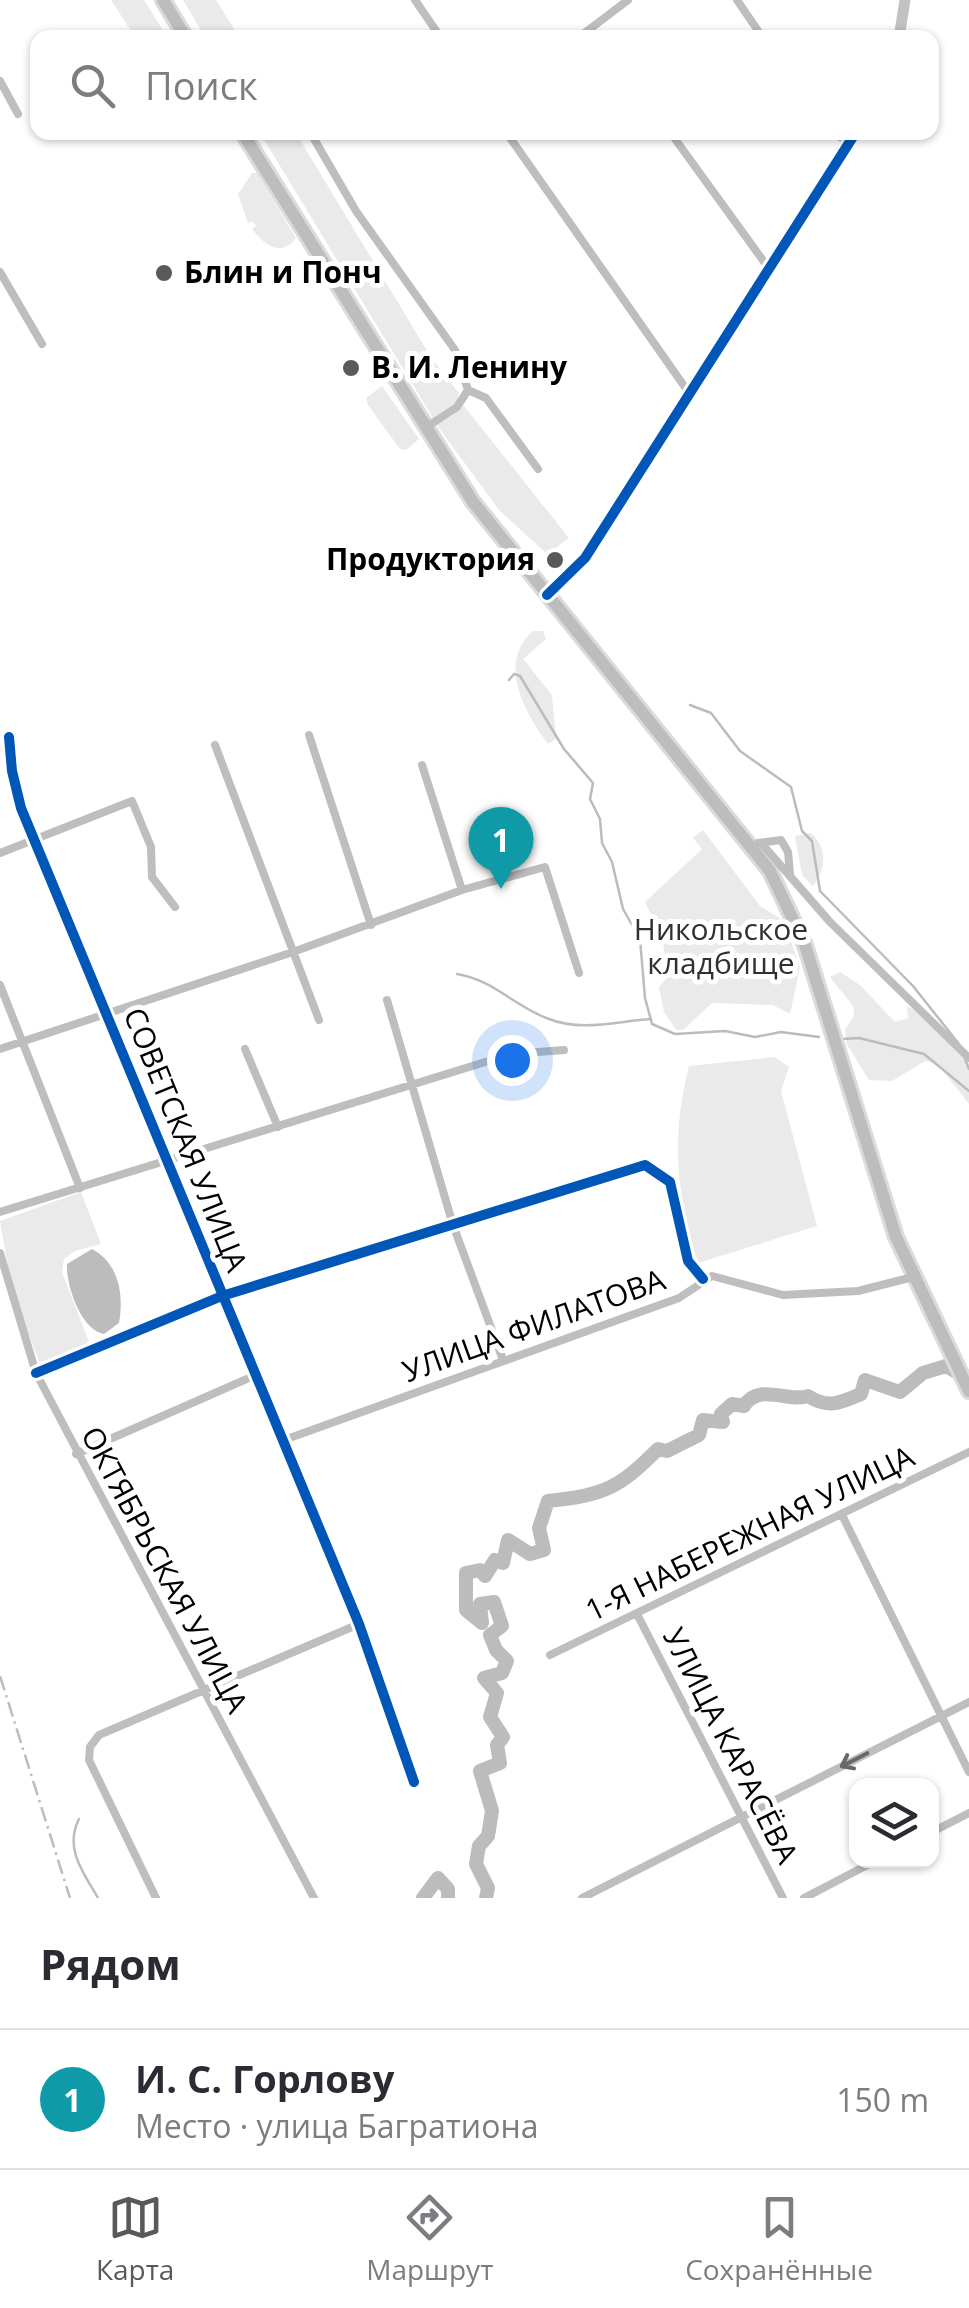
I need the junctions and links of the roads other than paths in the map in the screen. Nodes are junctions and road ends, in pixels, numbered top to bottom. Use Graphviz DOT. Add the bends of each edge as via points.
graph roads {
  1 [pos="164,0"];
  2 [pos="415,0"];
  3 [pos="628,0"];
  4 [pos="737,0"];
  5 [pos="905,0"];
  6 [pos="590,26"];
  7 [pos="181,30"];
  8 [pos="436,30"];
  9 [pos="586,30"];
  10 [pos="593,30"];
  11 [pos="758,30"];
  12 [pos="900,30"];
  13 [pos="0,81"];
  14 [pos="18,114"];
  15 [pos="247,140"];
  16 [pos="315,140"];
  17 [pos="512,140"];
  18 [pos="676,140"];
  19 [pos="851,140"];
  20 [pos="770,270"];
  21 [pos="0,272"];
  22 [pos="42,344"];
  23 [pos="468,390"];
  24 [pos="689,394"];
  25 [pos="425,428"];
  26 [pos="538,469"];
  27 [pos="548,595"];
  28 [pos="309,735"];
  29 [pos="9,738"];
  30 [pos="215,745"];
  31 [pos="422,765"];
  32 [pos="36,843"];
  33 [pos="757,844"];
  34 [pos="0,854"];
  35 [pos="790,874"];
  36 [pos="462,890"];
  37 [pos="175,907"];
  38 [pos="372,925"];
  39 [pos="294,952"];
  40 [pos="579,973"];
  41 [pos="0,984"];
  42 [pos="388,1000"];
  43 [pos="106,1015"];
  44 [pos="319,1020"];
  45 [pos="24,1041"];
  46 [pos="0,1049"];
  47 [pos="245,1050"];
  48 [pos="564,1050"];
  49 [pos="969,1058"];
  50 [pos="411,1087"];
  51 [pos="278,1128"];
  52 [pos="168,1162"];
  53 [pos="80,1188"];
  54 [pos="0,1212"];
  55 [pos="453,1225"];
  56 [pos="0,1253"];
  57 [pos="912,1276"];
  58 [pos="703,1278"];
  59 [pos="222,1296"];
  60 [pos="503,1360"];
  61 [pos="36,1373"];
  62 [pos="256,1375"];
  63 [pos="969,1391"];
  64 [pos="284,1440"];
  65 [pos="969,1452"];
  66 [pos="76,1454"];
  67 [pos="842,1516"];
  68 [pos="637,1614"];
  69 [pos="358,1624"];
  70 [pos="550,1655"];
  71 [pos="203,1693"];
  72 [pos="969,1702"];
  73 [pos="941,1716"];
  74 [pos="969,1772"];
  75 [pos="414,1782"];
  76 [pos="969,1813"];
  77 [pos="742,1818"];
  78 [pos="939,1828"];
  79 [pos="862,1868"];
  80 [pos="156,1898"];
  81 [pos="314,1898"];
  82 [pos="582,1898"];
  83 [pos="783,1898"];
  84 [pos="804,1898"];
  1 -- 7 [label="main road"];
  2 -- 8 [label="street"];
  3 -- 6 [label="street"];
  4 -- 11 [label="street"];
  5 -- 12 [label="street"];
  6 -- 9 [label="street"];
  6 -- 10 [label="street"];
  13 -- 14 [label="street"];
  15 -- 25 [label="main road"];
  16 -- 23 [label="street" via="356,211 455,350"];
  17 -- 24 [label="street"];
  18 -- 20 [label="street"];
  19 -- 20 [label="street"];
  20 -- 24 [label="street"];
  21 -- 22 [label="street"];
  23 -- 25 [label="street" via="457,407"];
  23 -- 26 [label="street" via="486,398"];
  24 -- 27 [label="street" via="585,558"];
  25 -- 27 [label="main road" via="473,502"];
  27 -- 33 [label="main road"];
  28 -- 38 [label="street"];
  29 -- 32 [label="street, СОВЕТСКАЯ УЛИЦА" via="12,771"];
  30 -- 39 [label="street"];
  31 -- 36 [label="street"];
  32 -- 34 [label="street"];
  32 -- 37 [label="street" via="132,802 151,847 152,877"];
  32 -- 43 [label="street, СОВЕТСКАЯ УЛИЦА"];
  33 -- 35 [label="street"];
  33 -- 35 [label="street" via="784,842"];
  33 -- 57 [label="main road" via="798,927 868,1159"];
  35 -- 49 [label="street"];
  36 -- 38 [label="street"];
  36 -- 40 [label="street" via="544,867"];
  38 -- 39 [label="street"];
  39 -- 43 [label="street"];
  39 -- 44 [label="street"];
  41 -- 45 [label="street"];
  42 -- 50 [label="street"];
  43 -- 45 [label="street"];
  43 -- 52 [label="street, СОВЕТСКАЯ УЛИЦА"];
  45 -- 46 [label="street"];
  45 -- 53 [label="street"];
  47 -- 51 [label="street"];
  48 -- 50 [label="street" via="512,1054"];
  50 -- 51 [label="street"];
  50 -- 55 [label="street"];
  51 -- 52 [label="street"];
  52 -- 53 [label="street"];
  52 -- 59 [label="street, СОВЕТСКАЯ УЛИЦА"];
  53 -- 54 [label="street"];
  55 -- 58 [label="street" via="645,1165 670,1182 688,1261"];
  55 -- 59 [label="street"];
  55 -- 60 [label="street"];
  56 -- 61 [label="street, ОКТЯБРЬСКАЯ УЛИЦА"];
  57 -- 58 [label="street, УЛИЦА ФИЛАТОВА" via="858,1291 783,1296 721,1275"];
  57 -- 63 [label="main road"];
  58 -- 60 [label="street, УЛИЦА ФИЛАТОВА" via="680,1298"];
  59 -- 61 [label="street"];
  59 -- 62 [label="street, СОВЕТСКАЯ УЛИЦА"];
  60 -- 64 [label="street, УЛИЦА ФИЛАТОВА"];
  61 -- 66 [label="street, ОКТЯБРЬСКАЯ УЛИЦА"];
  62 -- 64 [label="street, СОВЕТСКАЯ УЛИЦА"];
  62 -- 66 [label="street"];
  64 -- 69 [label="street, СОВЕТСКАЯ УЛИЦА"];
  65 -- 67 [label="street, 1-Я НАБЕРЕЖНАЯ УЛИЦА"];
  66 -- 71 [label="street, ОКТЯБРЬСКАЯ УЛИЦА"];
  67 -- 68 [label="street, 1-Я НАБЕРЕЖНАЯ УЛИЦА"];
  67 -- 73 [label="street"];
  68 -- 70 [label="street, 1-Я НАБЕРЕЖНАЯ УЛИЦА"];
  68 -- 77 [label="street, УЛИЦА КАРАСЁВА"];
  69 -- 71 [label="street"];
  69 -- 75 [label="street, СОВЕТСКАЯ УЛИЦА"];
  71 -- 80 [label="street" via="149,1711 90,1746 88,1760"];
  71 -- 81 [label="street, ОКТЯБРЬСКАЯ УЛИЦА"];
  72 -- 73 [label="street"];
  73 -- 74 [label="street"];
  73 -- 77 [label="street, one-way"];
  76 -- 78 [label="street"];
  77 -- 82 [label="street"];
  77 -- 83 [label="street, УЛИЦА КАРАСЁВА"];
  79 -- 84 [label="street"];
}
